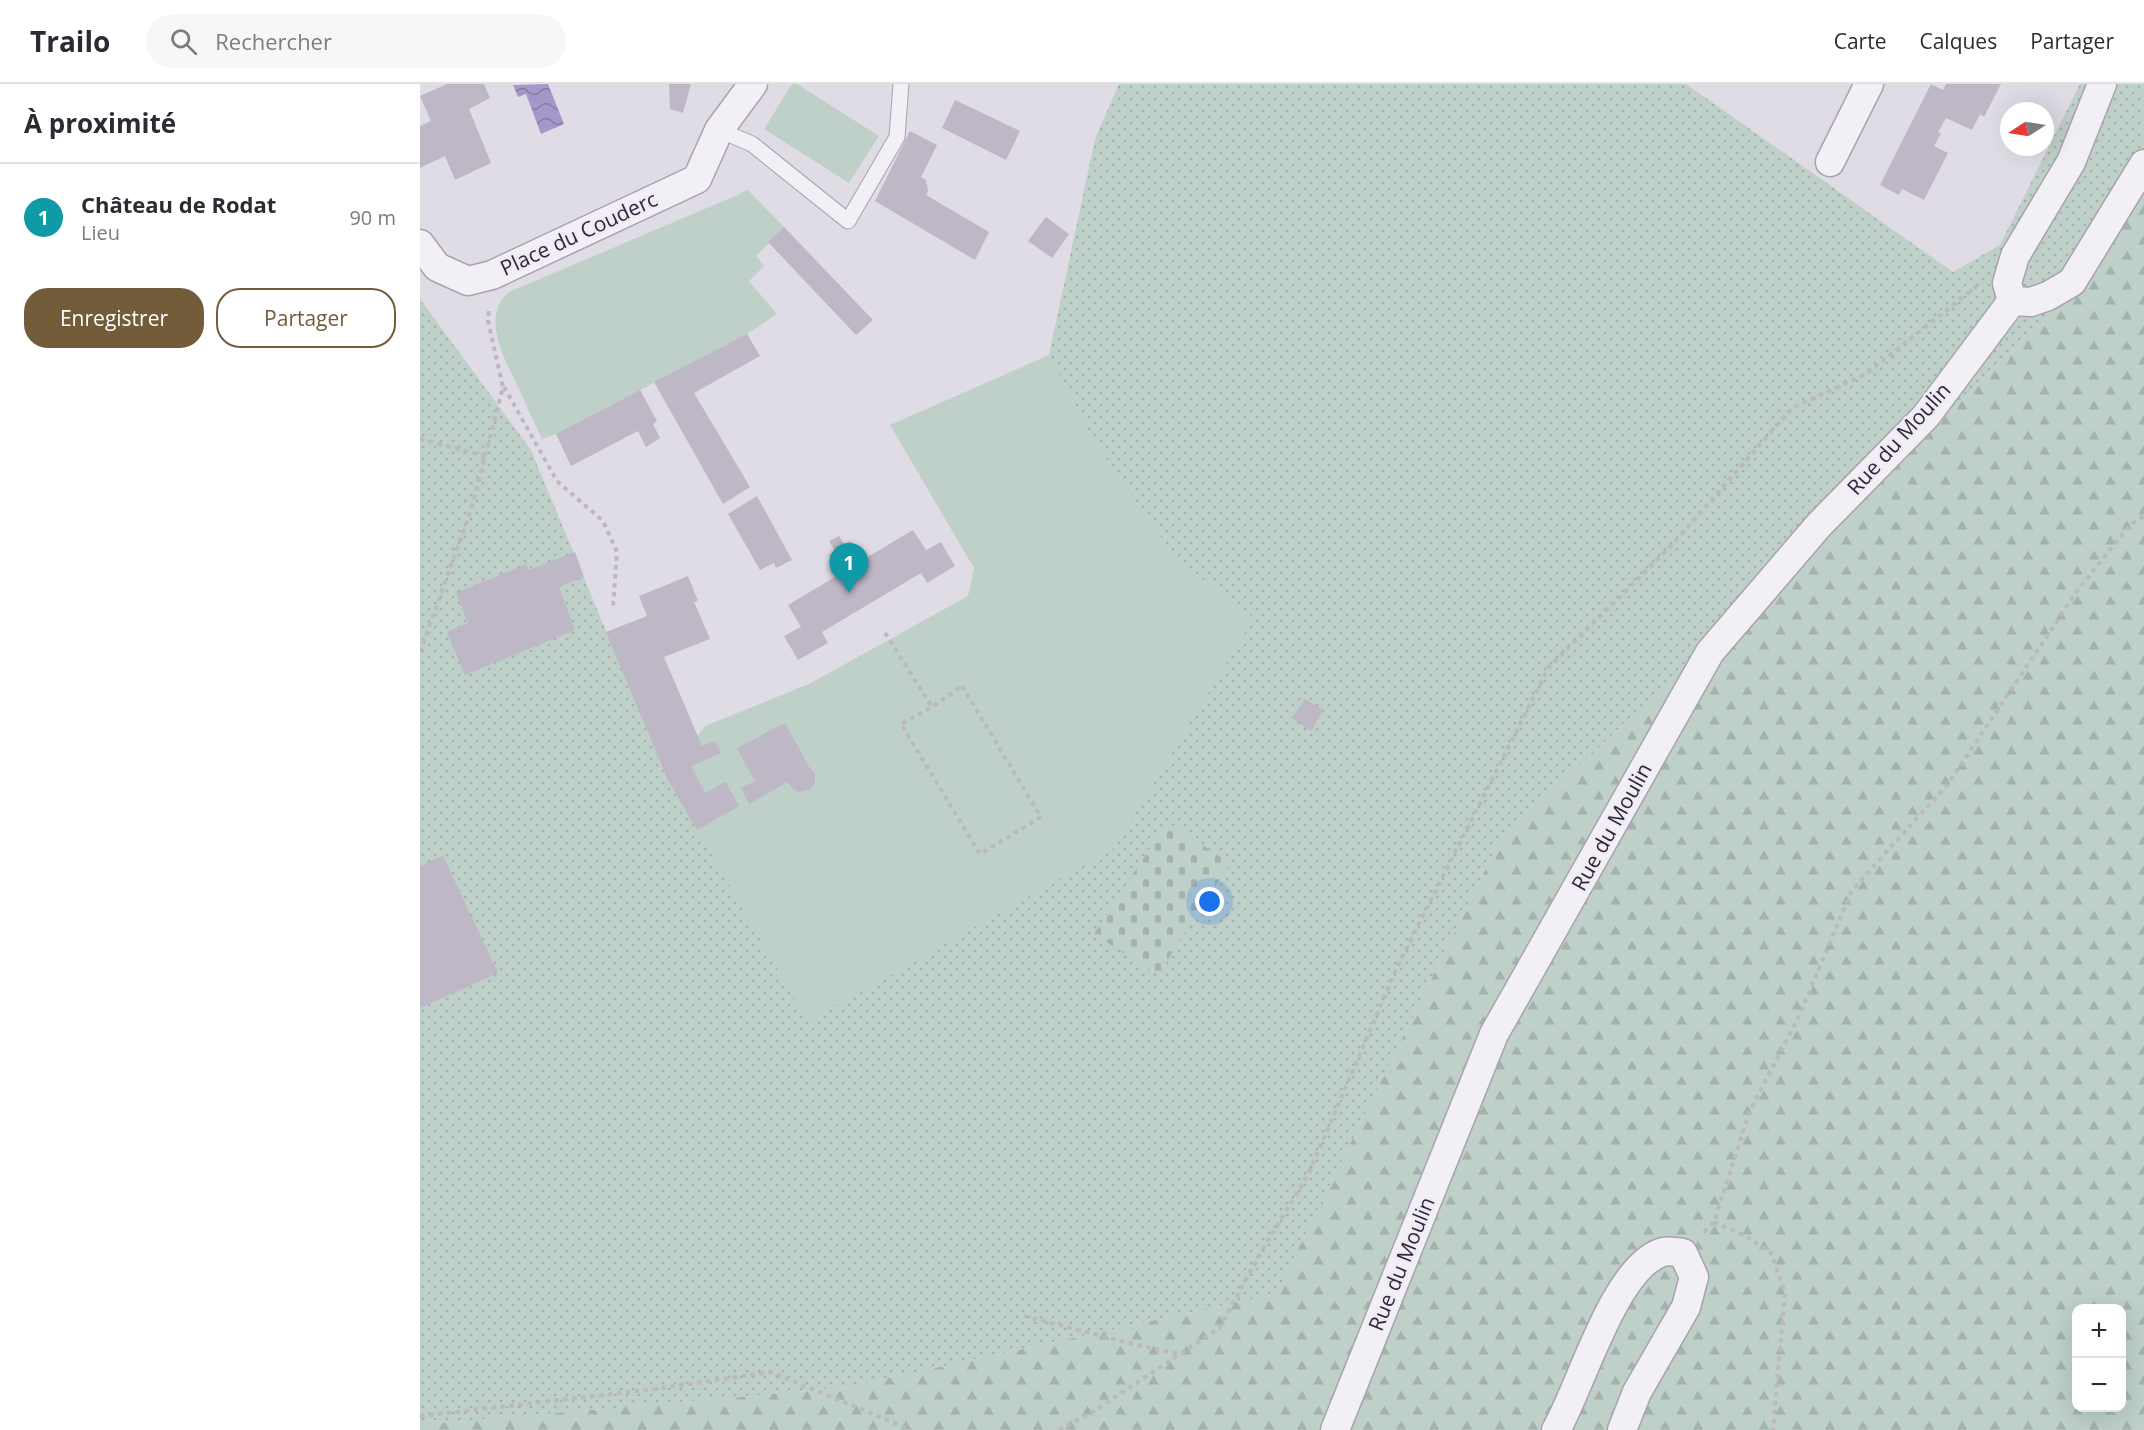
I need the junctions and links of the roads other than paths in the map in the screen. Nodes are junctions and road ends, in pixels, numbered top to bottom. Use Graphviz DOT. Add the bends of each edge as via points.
graph roads {
  1 [pos="726,84"];
  2 [pos="753,84"];
  3 [pos="901,84"];
  4 [pos="1869,84"];
  5 [pos="2102,84"];
  6 [pos="719,130"];
  7 [pos="1830,162"];
  8 [pos="2144,164"];
  9 [pos="420,244"];
  10 [pos="2012,301"];
  11 [pos="1335,1430"];
  12 [pos="1556,1430"];
  13 [pos="1622,1430"];
  1 -- 6 [label="street, Place du Couderc"];
  2 -- 6 [label="street, Place du Couderc"];
  3 -- 6 [label="lane" via="897,138 848,220 752,144"];
  4 -- 7 [label="street"];
  5 -- 10 [label="street" via="2071,162 2015,256 2007,283"];
  6 -- 9 [label="street, Place du Couderc" via="697,179 492,275 468,280 437,267"];
  8 -- 10 [label="street" via="2072,282 2031,302"];
  10 -- 11 [label="street, Rue du Moulin" via="1926,416 1819,525 1710,652 1494,1034"];
  12 -- 13 [label="street" via="1613,1306 1639,1266 1661,1252 1683,1253 1694,1277 1686,1307 1636,1392"];
}
